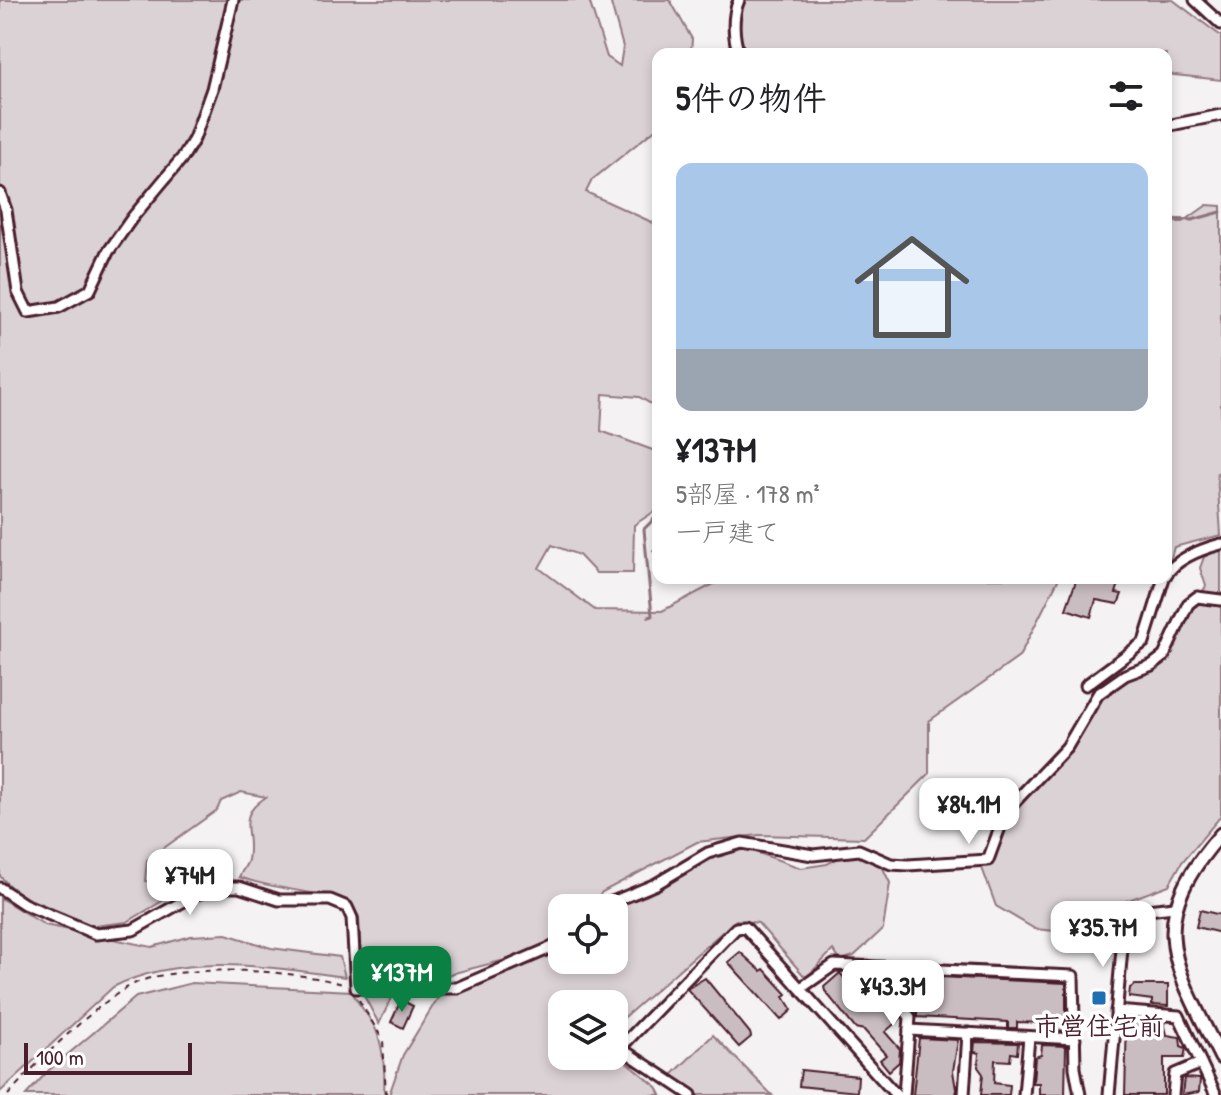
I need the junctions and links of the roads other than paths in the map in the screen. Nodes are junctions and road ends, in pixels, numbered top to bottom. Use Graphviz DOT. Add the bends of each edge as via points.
graph roads {
  1 [pos="233,0"];
  2 [pos="739,0"];
  3 [pos="1195,0"];
  4 [pos="1221,24"];
  5 [pos="736,48"];
  6 [pos="1221,115"];
  7 [pos="1172,125"];
  8 [pos="0,193"];
  9 [pos="1221,544"];
  10 [pos="1172,566"];
  11 [pos="1163,584"];
  12 [pos="1221,600"];
  13 [pos="1086,685"];
  14 [pos="1221,834"];
  15 [pos="0,888"];
  16 [pos="628,896"];
  17 [pos="1174,907"];
  18 [pos="548,949"];
  19 [pos="868,966"];
  20 [pos="801,988"];
  21 [pos="1116,1011"];
  22 [pos="909,1030"];
  23 [pos="968,1033"];
  24 [pos="1029,1037"];
  25 [pos="1075,1039"];
  26 [pos="1221,1058"];
  27 [pos="1201,1063"];
  28 [pos="691,1095"];
  29 [pos="896,1095"];
  30 [pos="904,1095"];
  31 [pos="964,1095"];
  32 [pos="1024,1095"];
  33 [pos="1080,1095"];
  34 [pos="1109,1095"];
  35 [pos="1173,1095"];
  36 [pos="1216,1095"];
  1 -- 8 [label="street" via="194,139 132,218 83,297 28,312 18,292"];
  2 -- 5 [label="street"];
  3 -- 4 [label="street"];
  6 -- 7 [label="street"];
  9 -- 10 [label="street"];
  11 -- 13 [label="street" via="1144,642"];
  12 -- 16 [label="street" via="1197,597 1188,604 1164,656 1098,694 1067,747 1006,811 988,860 899,865 859,850 802,855 742,843 708,853"];
  14 -- 17 [label="street" via="1198,860"];
  15 -- 18 [label="street" via="24,904 96,934 133,930 196,894 224,887 279,900 330,900 347,907 352,918 356,988 457,988"];
  17 -- 21 [label="street" via="1138,911 1124,926"];
  17 -- 26 [label="street" via="1175,958"];
  19 -- 20 [label="street" via="828,966"];
  19 -- 22 [label="street" via="908,1011"];
  19 -- 25 [label="street" via="1073,976"];
  20 -- 28 [label="street" via="749,930 736,928 620,1048"];
  20 -- 29 [label="street"];
  21 -- 27 [label="street" via="1179,1016"];
  21 -- 34 [label="street"];
  22 -- 23 [label="street"];
  22 -- 30 [label="street"];
  23 -- 24 [label="street"];
  23 -- 31 [label="street"];
  24 -- 25 [label="street"];
  24 -- 32 [label="street"];
  25 -- 33 [label="street"];
  27 -- 35 [label="street" via="1175,1074"];
  27 -- 36 [label="street"];
}
